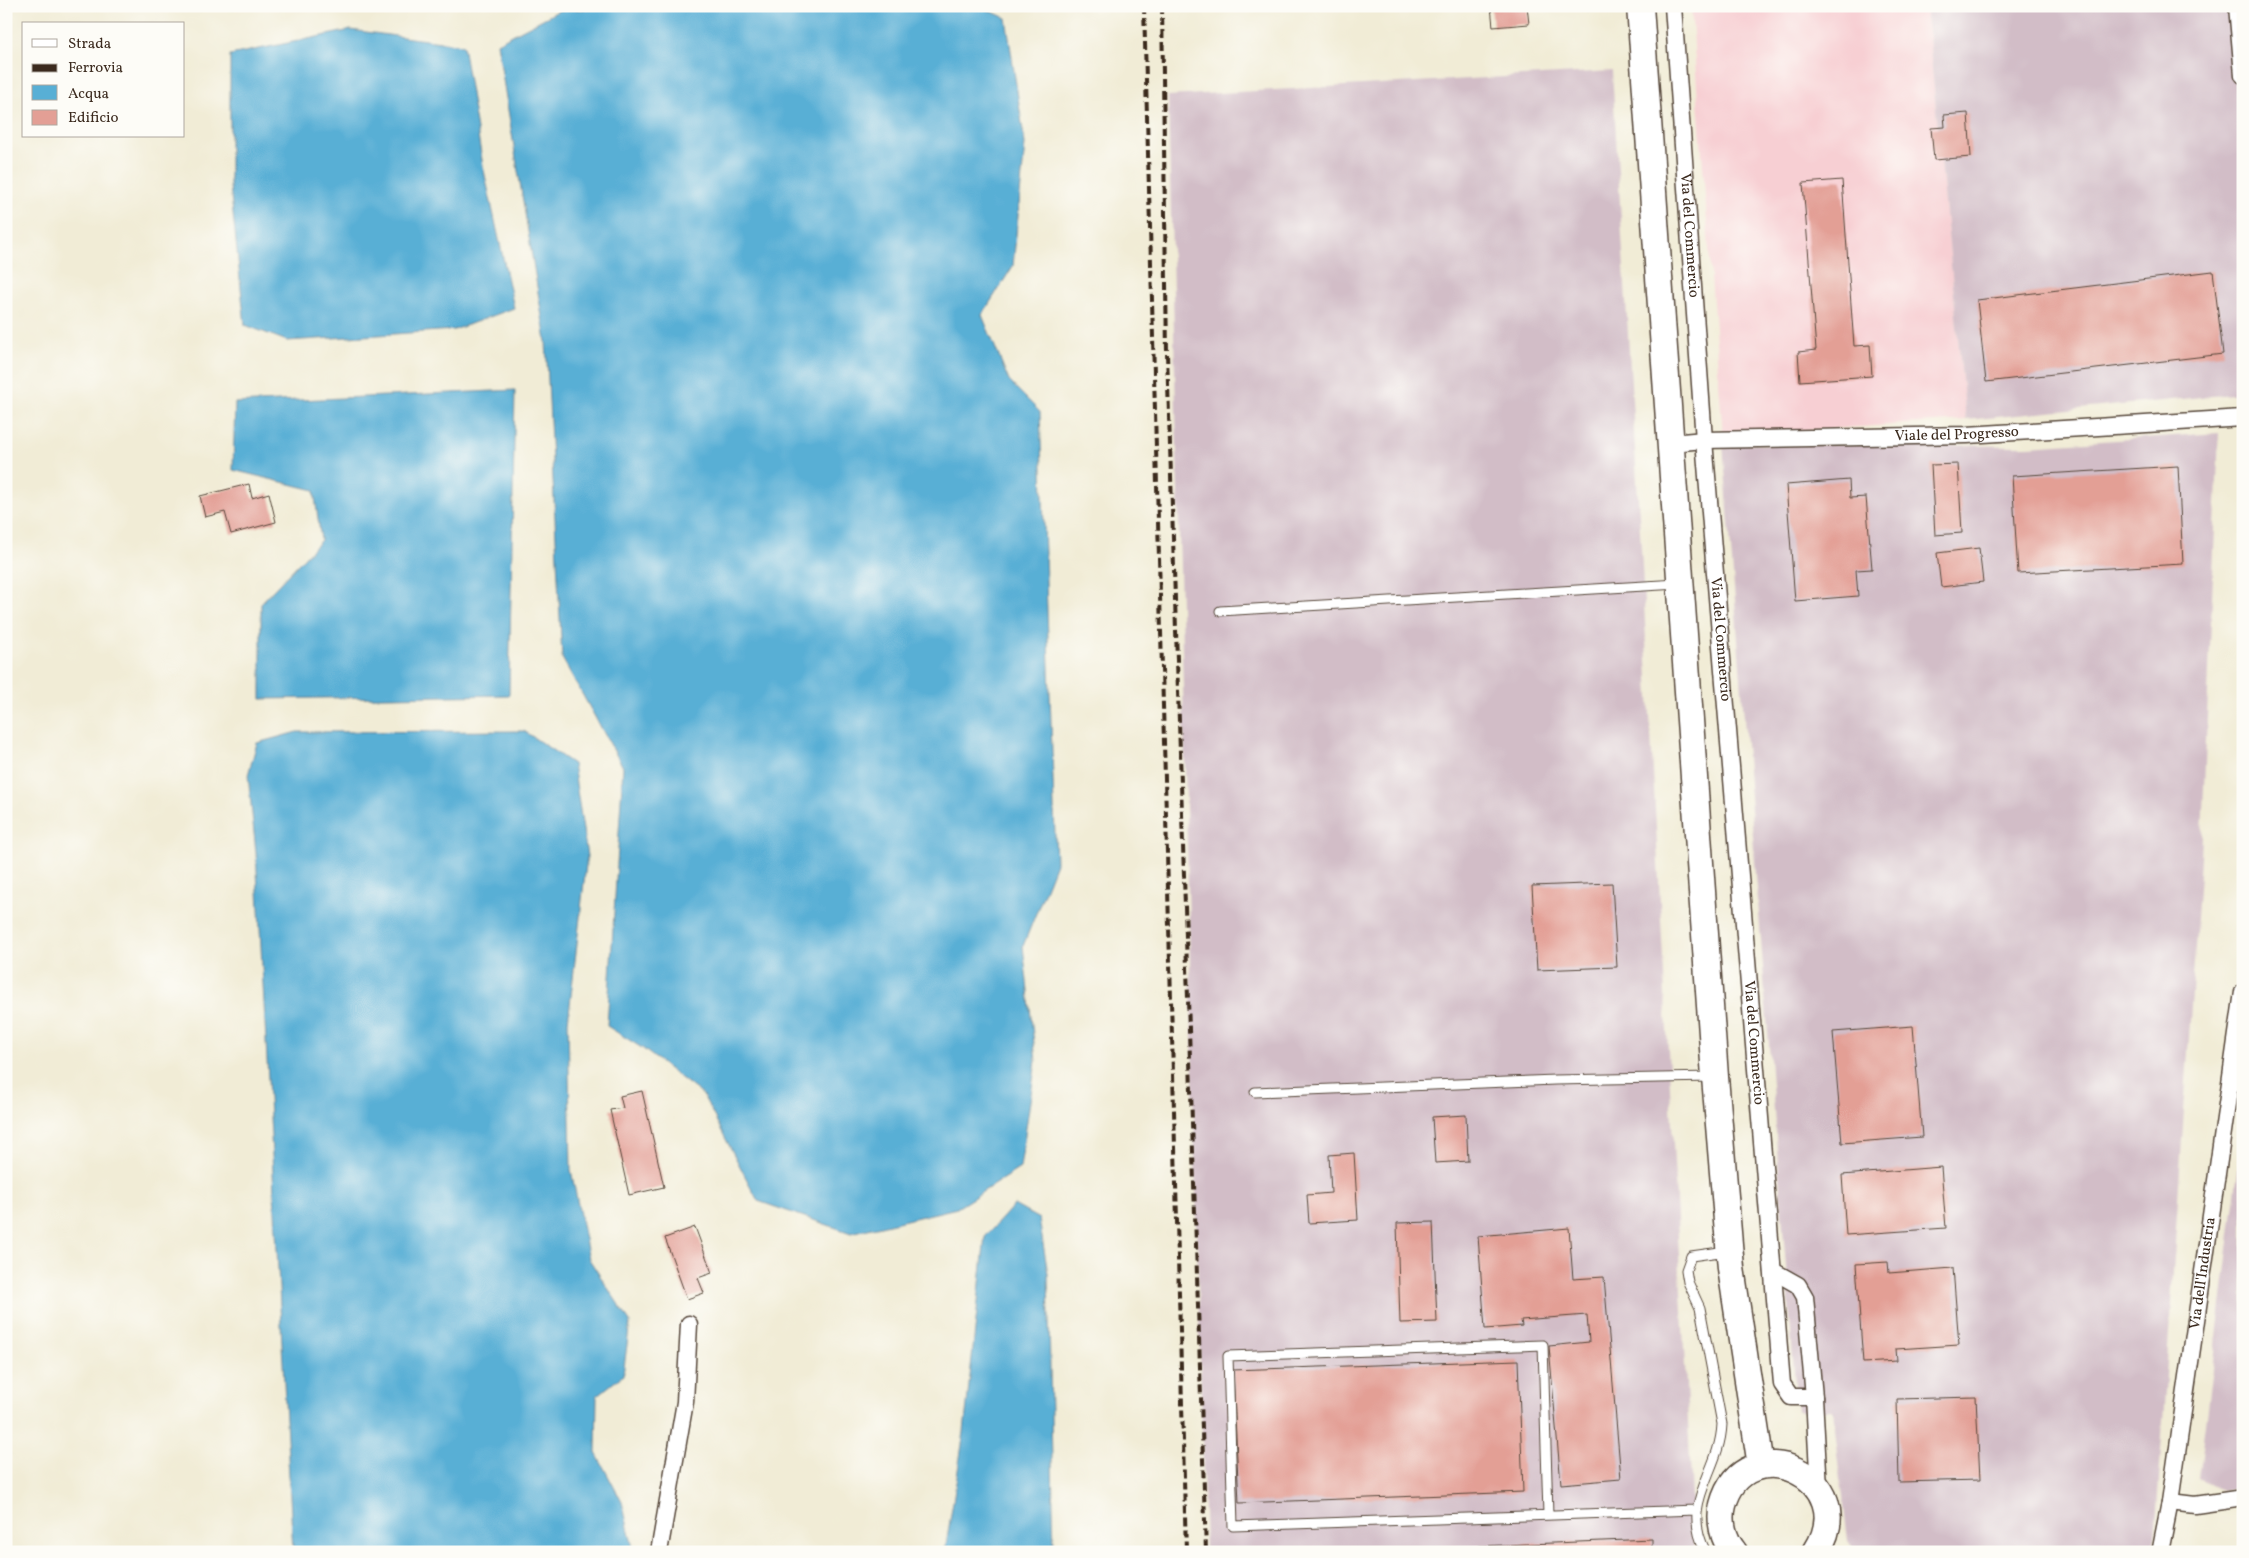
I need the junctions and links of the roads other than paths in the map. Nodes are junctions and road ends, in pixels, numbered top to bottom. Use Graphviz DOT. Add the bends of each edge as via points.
graph roads {
  1 [pos="1640,6"];
  2 [pos="1673,6"];
  3 [pos="2238,6"];
  4 [pos="2243,75"];
  5 [pos="2243,418"];
  6 [pos="1704,440"];
  7 [pos="1672,443"];
  8 [pos="1681,583"];
  9 [pos="1220,611"];
  10 [pos="2243,992"];
  11 [pos="1715,1077"];
  12 [pos="1255,1092"];
  13 [pos="1730,1250"];
  14 [pos="1773,1271"];
  15 [pos="690,1324"];
  16 [pos="1814,1397"];
  17 [pos="1761,1466"];
  18 [pos="1819,1489"];
  19 [pos="2243,1498"];
  20 [pos="2170,1502"];
  21 [pos="1696,1510"];
  22 [pos="1548,1515"];
  23 [pos="659,1552"];
  24 [pos="1706,1552"];
  25 [pos="1734,1552"];
  26 [pos="1816,1552"];
  27 [pos="2160,1552"];
  1 -- 7 [label="main road"];
  2 -- 6 [label="street, Via del Commercio"];
  3 -- 4 [label="street"];
  5 -- 6 [label="street, Viale del Progresso" via="1967,435"];
  6 -- 7 [label="street, Viale del Progresso"];
  6 -- 14 [label="street, Via del Commercio"];
  7 -- 8 [label="main road"];
  8 -- 9 [label="lane"];
  8 -- 11 [label="main road"];
  10 -- 20 [label="street, Via dell'Industria"];
  11 -- 12 [label="lane"];
  11 -- 13 [label="main road"];
  13 -- 17 [label="main road"];
  13 -- 21 [label="lane" via="1691,1256 1686,1270 1700,1308 1722,1424 1722,1440"];
  14 -- 16 [label="street" via="1798,1285 1805,1297"];
  14 -- 16 [label="street, Via del Commercio" via="1782,1384 1791,1397"];
  15 -- 23 [label="street" via="685,1402"];
  16 -- 18 [label="street"];
  17 -- 18 [label="main road" via="1794,1468"];
  17 -- 25 [label="main road" via="1739,1478 1721,1511 1721,1524"];
  18 -- 26 [label="main road" via="1828,1514 1823,1540"];
  19 -- 20 [label="street" via="2195,1505"];
  20 -- 27 [label="street, Via dell'Industria"];
  21 -- 22 [label="lane"];
  21 -- 24 [label="lane" via="1698,1534"];
  22 -- 22 [label="lane" via="1233,1526 1228,1356 1543,1345"];
}
